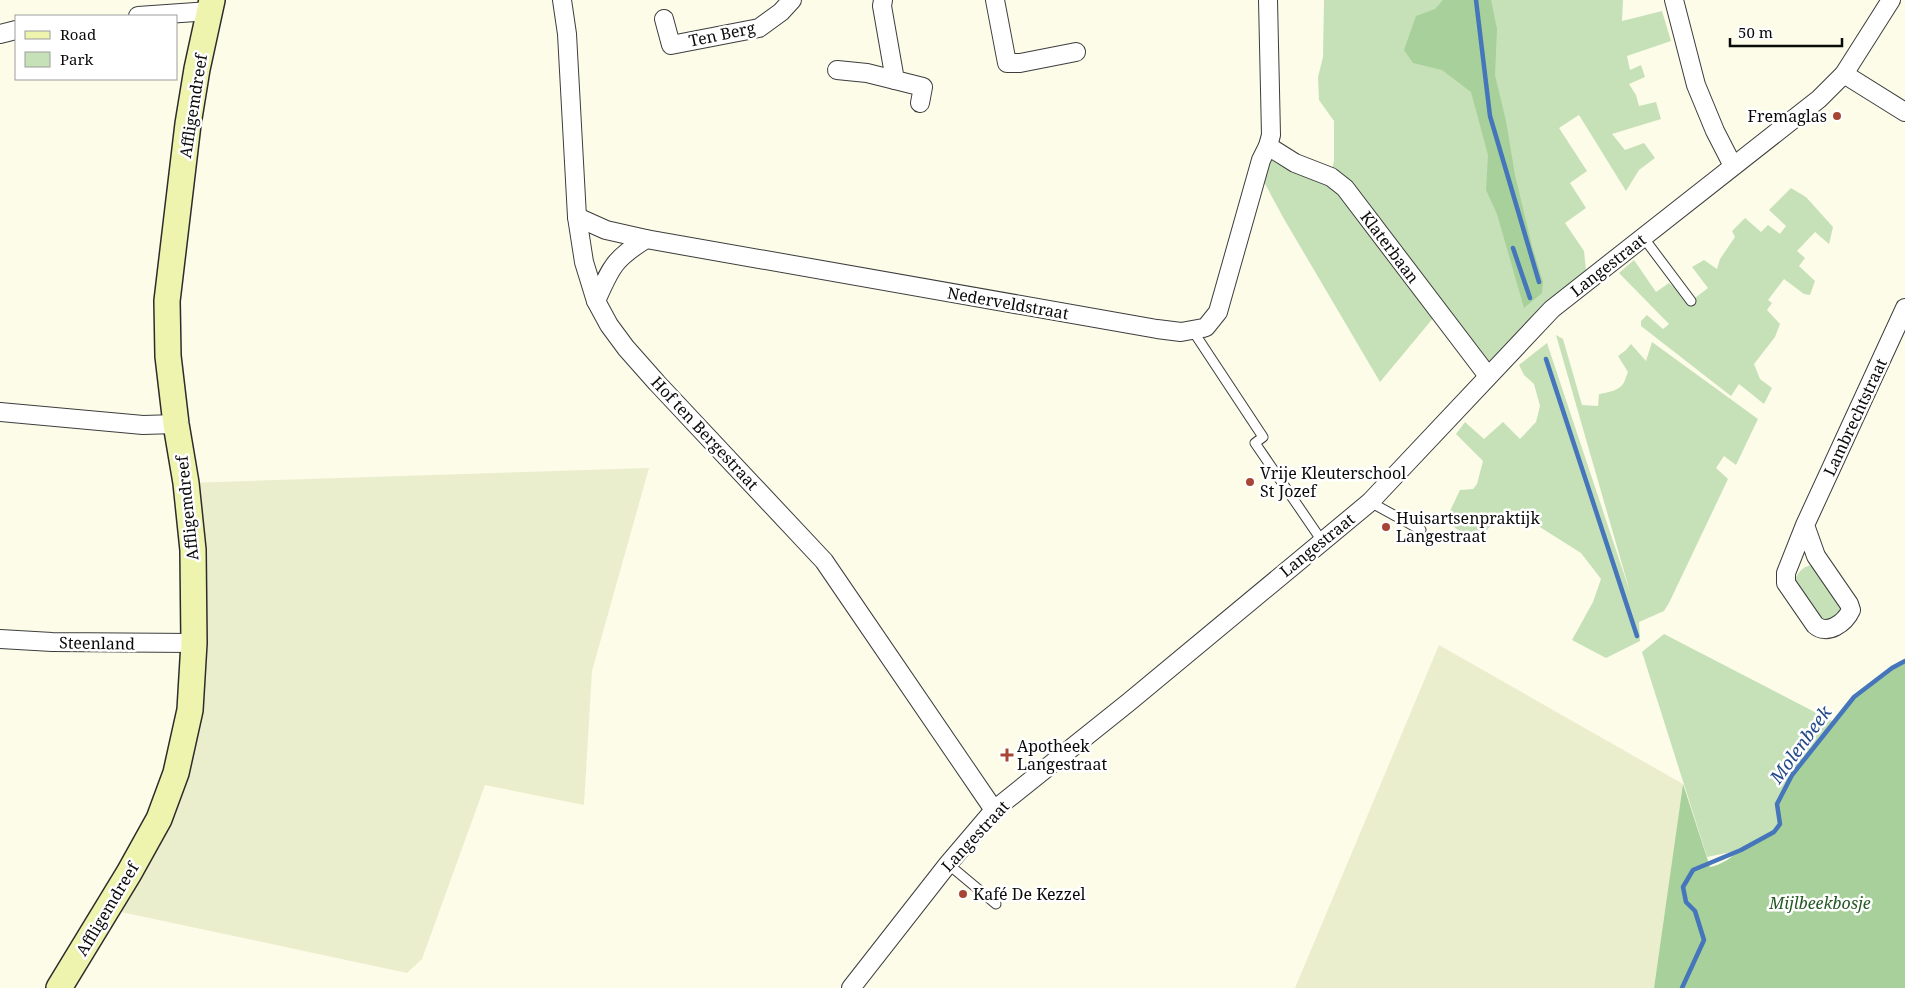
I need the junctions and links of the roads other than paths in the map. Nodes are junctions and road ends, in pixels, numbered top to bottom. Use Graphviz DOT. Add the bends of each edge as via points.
graph roads {
  1 [pos="562,0"];
  2 [pos="792,0"];
  3 [pos="883,0"];
  4 [pos="995,0"];
  5 [pos="1268,0"];
  6 [pos="1674,0"];
  7 [pos="1891,0"];
  8 [pos="211,5"];
  9 [pos="145,15"];
  10 [pos="664,18"];
  11 [pos="15,30"];
  12 [pos="0,34"];
  13 [pos="1076,52"];
  14 [pos="837,70"];
  15 [pos="1844,74"];
  16 [pos="896,80"];
  17 [pos="920,103"];
  18 [pos="1905,112"];
  19 [pos="1268,146"];
  20 [pos="1733,166"];
  21 [pos="577,217"];
  22 [pos="1643,237"];
  23 [pos="646,239"];
  24 [pos="596,301"];
  25 [pos="1691,301"];
  26 [pos="1905,308"];
  27 [pos="1193,330"];
  28 [pos="1488,376"];
  29 [pos="0,412"];
  30 [pos="176,424"];
  31 [pos="1370,502"];
  32 [pos="1805,525"];
  33 [pos="1421,530"];
  34 [pos="1322,541"];
  35 [pos="0,639"];
  36 [pos="194,643"];
  37 [pos="994,810"];
  38 [pos="948,864"];
  39 [pos="996,904"];
  40 [pos="59,988"];
  41 [pos="851,988"];
  1 -- 21 [label="street, Hof ten Bergestraat" via="567,34"];
  2 -- 10 [label="street, Ten Berg" via="759,28 671,45"];
  3 -- 16 [label="street"];
  4 -- 13 [label="street" via="1007,63 1020,64"];
  5 -- 19 [label="street"];
  6 -- 20 [label="street" via="1696,85"];
  7 -- 15 [label="street, Langestraat"];
  8 -- 9 [label="street"];
  8 -- 30 [label="street, Affligemdreef" via="188,124 167,301 168,356"];
  11 -- 12 [label="street"];
  14 -- 16 [label="street"];
  15 -- 18 [label="street"];
  15 -- 20 [label="street, Langestraat" via="1819,99"];
  16 -- 17 [label="street" via="923,87"];
  19 -- 27 [label="street" via="1261,160 1218,312 1206,327"];
  19 -- 28 [label="street, Klaterbaan" via="1345,188"];
  20 -- 22 [label="street, Langestraat"];
  21 -- 23 [label="street, Nederveldstraat" via="606,230"];
  21 -- 24 [label="street, Hof ten Bergestraat" via="584,262"];
  22 -- 25 [label="lane"];
  22 -- 28 [label="street, Langestraat" via="1552,309"];
  23 -- 24 [label="street" via="625,252 610,269"];
  23 -- 27 [label="street, Nederveldstraat" via="1081,316 1181,332"];
  24 -- 37 [label="street, Hof ten Bergestraat" via="632,355 824,561"];
  26 -- 32 [label="street, Lambrechtstraat"];
  27 -- 34 [label="lane" via="1263,437 1255,443"];
  28 -- 31 [label="street, Langestraat"];
  29 -- 30 [label="street" via="143,425"];
  30 -- 36 [label="street, Affligemdreef" via="193,550"];
  31 -- 33 [label="lane"];
  31 -- 34 [label="street, Langestraat"];
  32 -- 32 [label="street, Lambrechtstraat" via="1786,573 1786,583 1815,625 1828,630 1848,617 1851,610 1816,556"];
  34 -- 37 [label="street, Langestraat"];
  35 -- 36 [label="street, Steenland"];
  36 -- 40 [label="street, Affligemdreef" via="190,710 176,774 159,819"];
  37 -- 38 [label="street, Langestraat"];
  38 -- 39 [label="lane"];
  38 -- 41 [label="street, Langestraat"];
}
